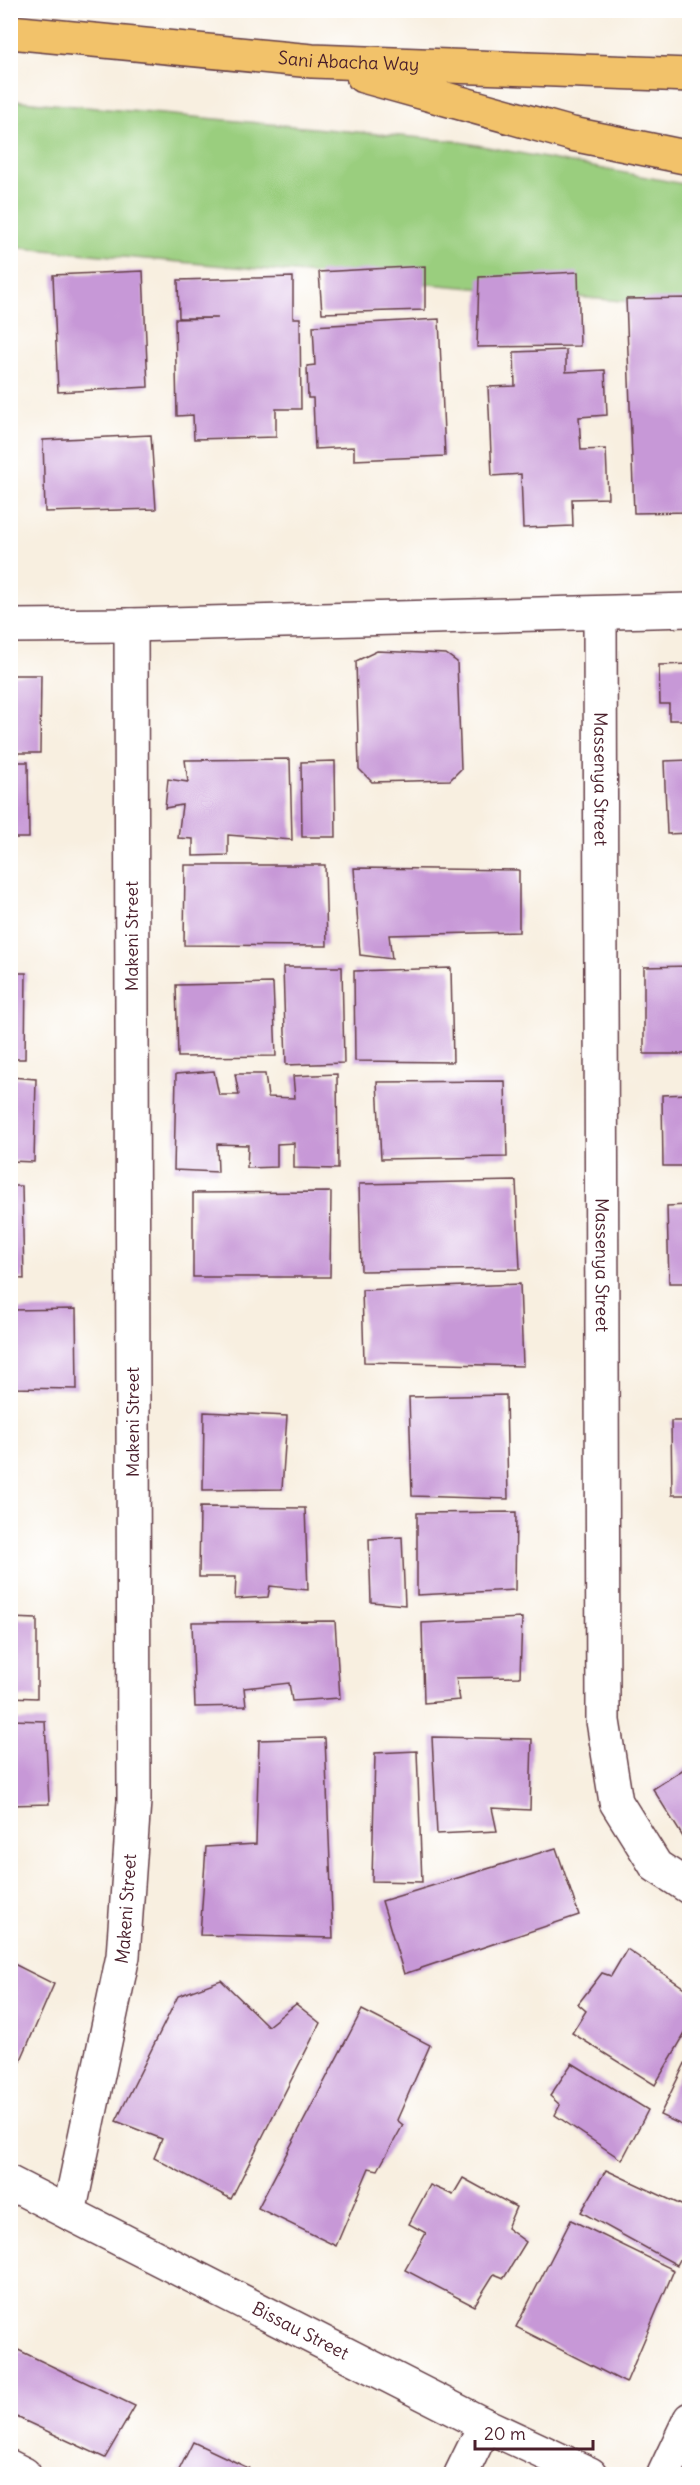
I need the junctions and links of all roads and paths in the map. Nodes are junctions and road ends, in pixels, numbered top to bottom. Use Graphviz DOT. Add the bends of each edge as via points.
graph roads {
  1 [pos="10,32"];
  2 [pos="312,62"];
  3 [pos="690,75"];
  4 [pos="690,158"];
  5 [pos="690,610"];
  6 [pos="600,613"];
  7 [pos="10,626"];
  8 [pos="131,626"];
  9 [pos="690,1888"];
  10 [pos="10,2183"];
  11 [pos="69,2212"];
  12 [pos="690,2419"];
  13 [pos="485,2425"];
  14 [pos="10,2468"];
  15 [pos="24,2475"];
  16 [pos="461,2475"];
  17 [pos="590,2475"];
  18 [pos="664,2475"];
  1 -- 2 [label="highway, Sani Abacha Way"];
  2 -- 3 [label="highway, Sani Abacha Way"];
  2 -- 4 [label="highway" via="572,134"];
  5 -- 6 [label="street"];
  6 -- 8 [label="street"];
  6 -- 9 [label="street, Massenya Street" via="603,1721 616,1802 656,1866"];
  7 -- 8 [label="street"];
  8 -- 11 [label="street, Makeni Street" via="134,1801 123,1956"];
  10 -- 11 [label="street, Bissau Street"];
  11 -- 13 [label="street, Bissau Street"];
  12 -- 18 [label="street"];
  13 -- 16 [label="street"];
  13 -- 17 [label="street, Bissau Street"];
  14 -- 15 [label="street"];
}
